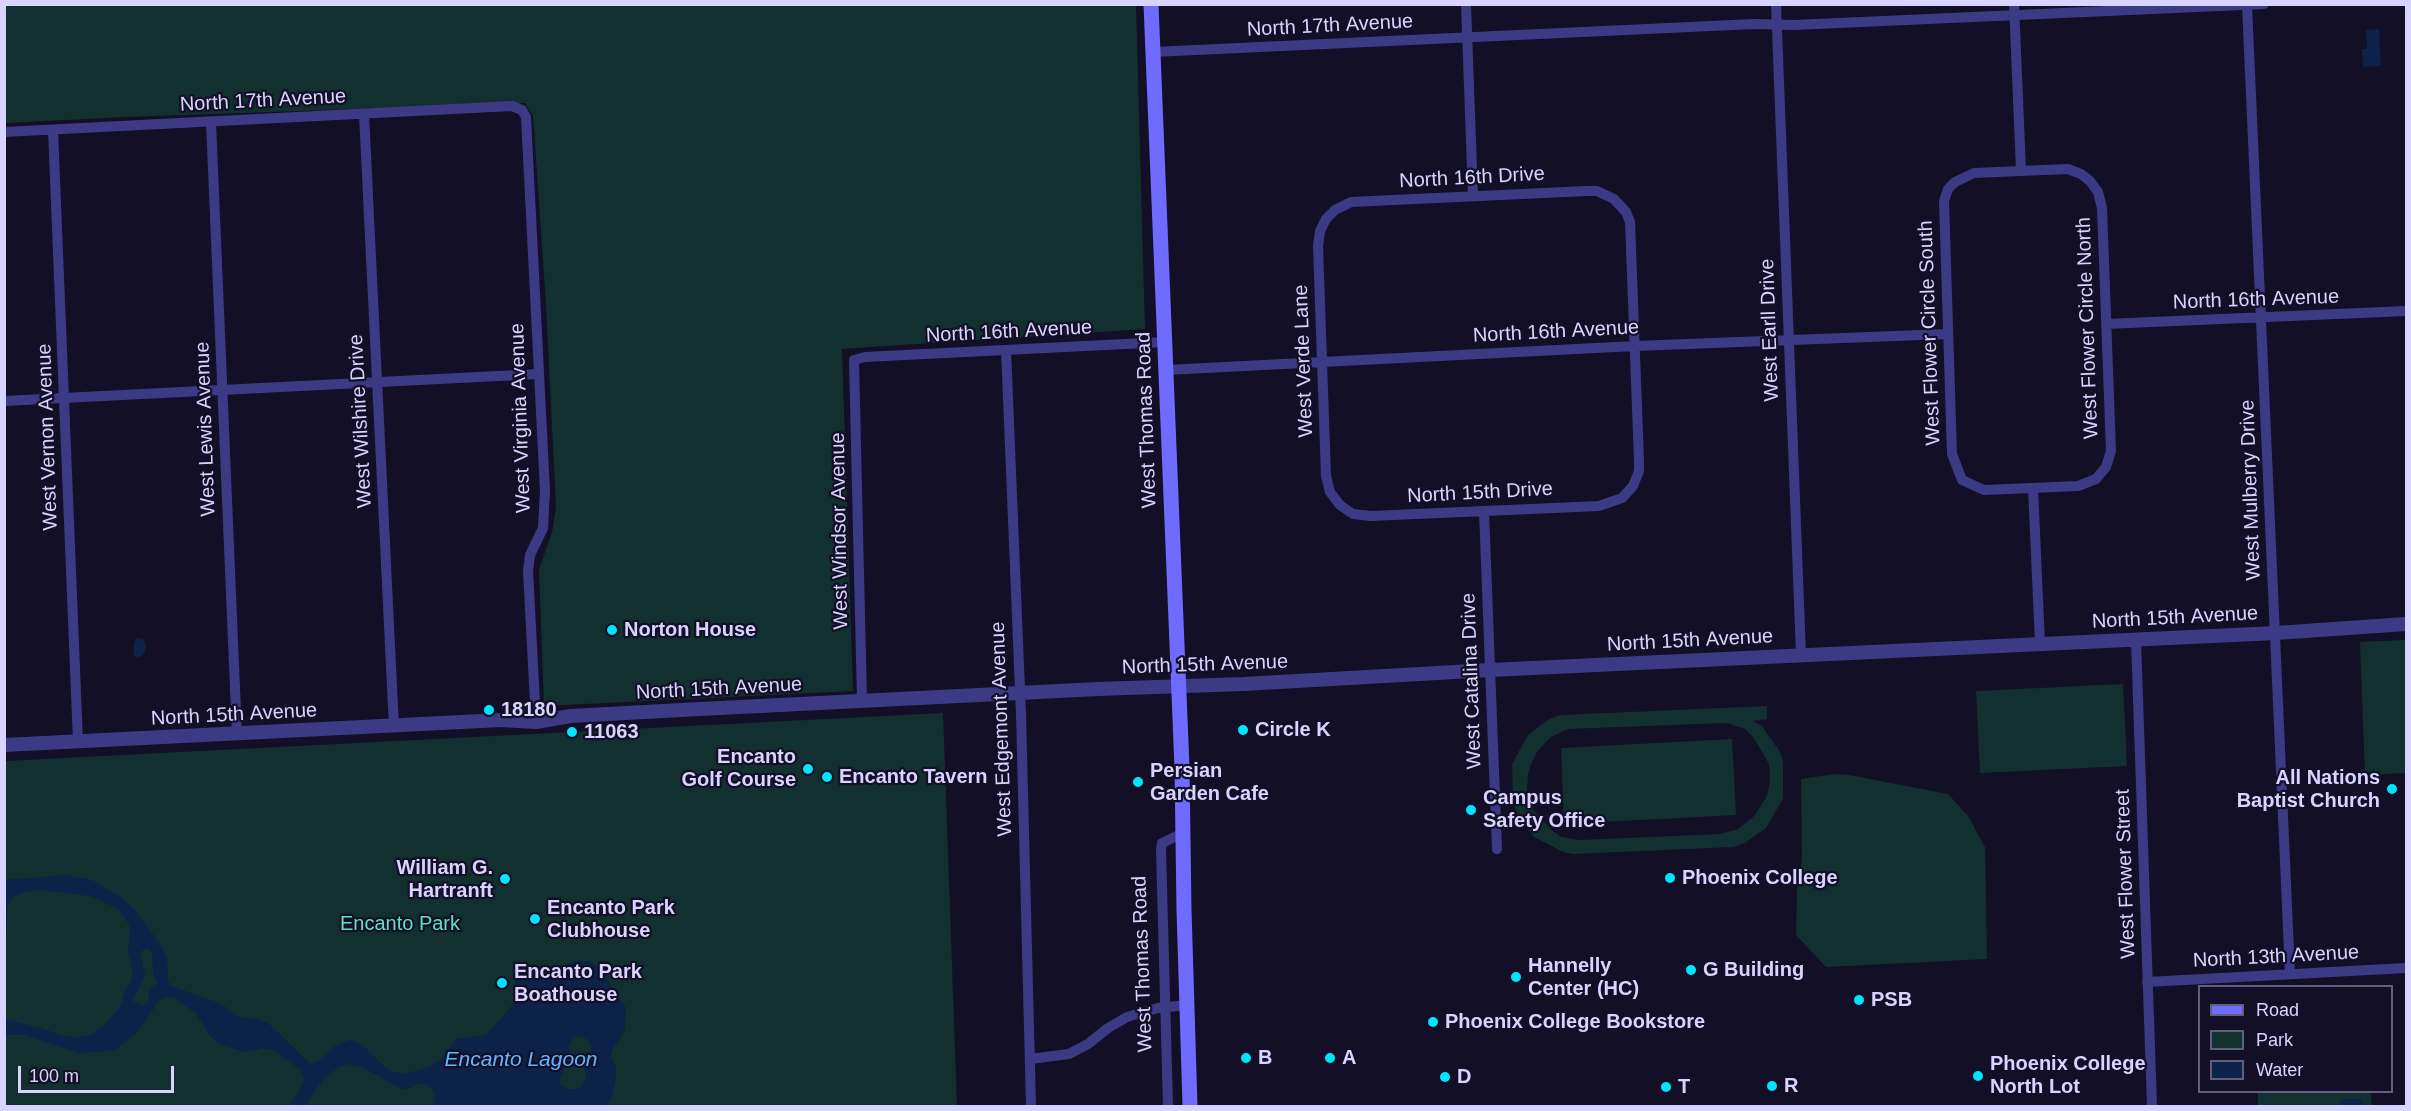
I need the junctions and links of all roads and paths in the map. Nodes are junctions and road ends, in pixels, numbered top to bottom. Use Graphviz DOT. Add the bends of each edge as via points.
graph roads {
  1 [pos="1150,4"];
  2 [pos="1466,4"];
  3 [pos="1776,4"];
  4 [pos="2264,4"];
  5 [pos="2247,6"];
  6 [pos="2014,10"];
  7 [pos="1776,25"];
  8 [pos="1467,38"];
  9 [pos="1153,52"];
  10 [pos="522,110"];
  11 [pos="364,114"];
  12 [pos="210,122"];
  13 [pos="53,130"];
  14 [pos="4,132"];
  15 [pos="2021,170"];
  16 [pos="1473,196"];
  17 [pos="1326,219"];
  18 [pos="2406,311"];
  19 [pos="2262,317"];
  20 [pos="2106,324"];
  21 [pos="1947,334"];
  22 [pos="1788,340"];
  23 [pos="1165,342"];
  24 [pos="1635,346"];
  25 [pos="1006,350"];
  26 [pos="854,360"];
  27 [pos="1322,361"];
  28 [pos="1166,370"];
  29 [pos="538,374"];
  30 [pos="378,382"];
  31 [pos="222,390"];
  32 [pos="64,398"];
  33 [pos="4,401"];
  34 [pos="2033,488"];
  35 [pos="1336,501"];
  36 [pos="1484,511"];
  37 [pos="2406,624"];
  38 [pos="2276,633"];
  39 [pos="2136,640"];
  40 [pos="2040,644"];
  41 [pos="1801,655"];
  42 [pos="1490,670"];
  43 [pos="1179,687"];
  44 [pos="1019,693"];
  45 [pos="862,701"];
  46 [pos="536,722"];
  47 [pos="394,727"];
  48 [pos="237,735"];
  49 [pos="78,742"];
  50 [pos="4,746"];
  51 [pos="1183,833"];
  52 [pos="1497,849"];
  53 [pos="2406,968"];
  54 [pos="2290,974"];
  55 [pos="2147,982"];
  56 [pos="1187,1005"];
  57 [pos="1165,1008"];
  58 [pos="1030,1059"];
  59 [pos="1031,1107"];
  60 [pos="1168,1107"];
  61 [pos="1190,1107"];
  62 [pos="2152,1107"];
  1 -- 9 [label="main road, West Thomas Road"];
  2 -- 8 [label="street"];
  3 -- 7 [label="street, West Earll Drive"];
  4 -- 5 [label="street, North 17th Avenue"];
  5 -- 6 [label="street, North 17th Avenue"];
  5 -- 19 [label="street, West Mulberry Drive"];
  6 -- 7 [label="street, North 17th Avenue"];
  6 -- 15 [label="street"];
  7 -- 8 [label="street, North 17th Avenue"];
  7 -- 22 [label="street, West Earll Drive"];
  8 -- 9 [label="street, North 17th Avenue"];
  8 -- 16 [label="street"];
  9 -- 23 [label="main road, West Thomas Road"];
  10 -- 11 [label="street, North 17th Avenue" via="512,106"];
  10 -- 29 [label="street, West Virginia Avenue" via="526,117"];
  11 -- 12 [label="street, North 17th Avenue"];
  11 -- 30 [label="street, West Wilshire Drive"];
  12 -- 13 [label="street, North 17th Avenue"];
  12 -- 31 [label="street, West Lewis Avenue"];
  13 -- 14 [label="street, North 17th Avenue"];
  13 -- 32 [label="street, West Vernon Avenue"];
  15 -- 20 [label="street, West Flower Circle North" via="2068,169 2081,174 2098,192 2102,208"];
  15 -- 21 [label="street, West Flower Circle South" via="1974,173 1948,189 1943,218"];
  16 -- 17 [label="street, North 16th Drive" via="1351,202"];
  16 -- 24 [label="street, North 16th Drive" via="1597,191 1622,206 1630,222 1632,239"];
  17 -- 27 [label="street, West Verde Lane" via="1318,246"];
  18 -- 19 [label="street, North 16th Avenue"];
  19 -- 20 [label="street, North 16th Avenue"];
  19 -- 38 [label="street, West Mulberry Drive"];
  20 -- 34 [label="street, West Flower Circle North" via="2111,452 2106,467 2096,479 2078,486"];
  21 -- 22 [label="street, North 16th Avenue"];
  21 -- 34 [label="street, West Flower Circle South" via="1952,454 1962,480 1984,490"];
  22 -- 24 [label="street, North 16th Avenue"];
  22 -- 41 [label="street, West Earll Drive"];
  23 -- 25 [label="street, North 16th Avenue"];
  23 -- 28 [label="main road, West Thomas Road"];
  24 -- 27 [label="street, North 16th Avenue"];
  24 -- 36 [label="street, North 15th Drive" via="1640,461 1636,481 1627,493 1615,502 1599,506"];
  25 -- 26 [label="street, North 16th Avenue"];
  25 -- 44 [label="street, West Edgemont Avenue"];
  26 -- 45 [label="street, West Windsor Avenue"];
  27 -- 28 [label="street, North 16th Avenue"];
  27 -- 35 [label="street, West Verde Lane" via="1326,476"];
  28 -- 43 [label="main road, West Thomas Road"];
  29 -- 30 [label="street"];
  29 -- 46 [label="street, West Virginia Avenue" via="545,513 528,571"];
  30 -- 31 [label="street"];
  30 -- 47 [label="street, West Wilshire Drive"];
  31 -- 32 [label="street"];
  31 -- 48 [label="street, West Lewis Avenue"];
  32 -- 33 [label="street"];
  32 -- 49 [label="street, West Vernon Avenue"];
  34 -- 40 [label="street"];
  35 -- 36 [label="street, North 15th Drive" via="1353,514 1371,516"];
  36 -- 42 [label="street, West Catalina Drive"];
  37 -- 38 [label="street, North 15th Avenue"];
  38 -- 39 [label="street, North 15th Avenue"];
  38 -- 54 [label="street, West Mulberry Drive"];
  39 -- 40 [label="street, North 15th Avenue"];
  39 -- 55 [label="street, West Flower Street"];
  40 -- 41 [label="street, North 15th Avenue"];
  41 -- 42 [label="street, North 15th Avenue"];
  42 -- 43 [label="street, North 15th Avenue"];
  42 -- 52 [label="street, West Catalina Drive"];
  43 -- 44 [label="street, North 15th Avenue"];
  43 -- 51 [label="main road, West Thomas Road"];
  44 -- 45 [label="street, North 15th Avenue"];
  44 -- 58 [label="street, West Edgemont Avenue"];
  45 -- 46 [label="street, North 15th Avenue" via="602,714"];
  46 -- 47 [label="street, North 15th Avenue" via="501,720"];
  47 -- 48 [label="street, North 15th Avenue"];
  48 -- 49 [label="street, North 15th Avenue"];
  49 -- 50 [label="street, North 15th Avenue"];
  51 -- 56 [label="main road, West Thomas Road"];
  51 -- 57 [label="street, West Thomas Road" via="1162,843 1161,850"];
  53 -- 54 [label="street, North 13th Avenue"];
  54 -- 55 [label="street, North 13th Avenue"];
  55 -- 62 [label="street, West Flower Street"];
  56 -- 57 [label="street"];
  56 -- 61 [label="main road, West Thomas Road"];
  57 -- 58 [label="street" via="1127,1017 1069,1054"];
  57 -- 60 [label="street, West Thomas Road"];
  58 -- 59 [label="street, West Edgemont Avenue"];
}
